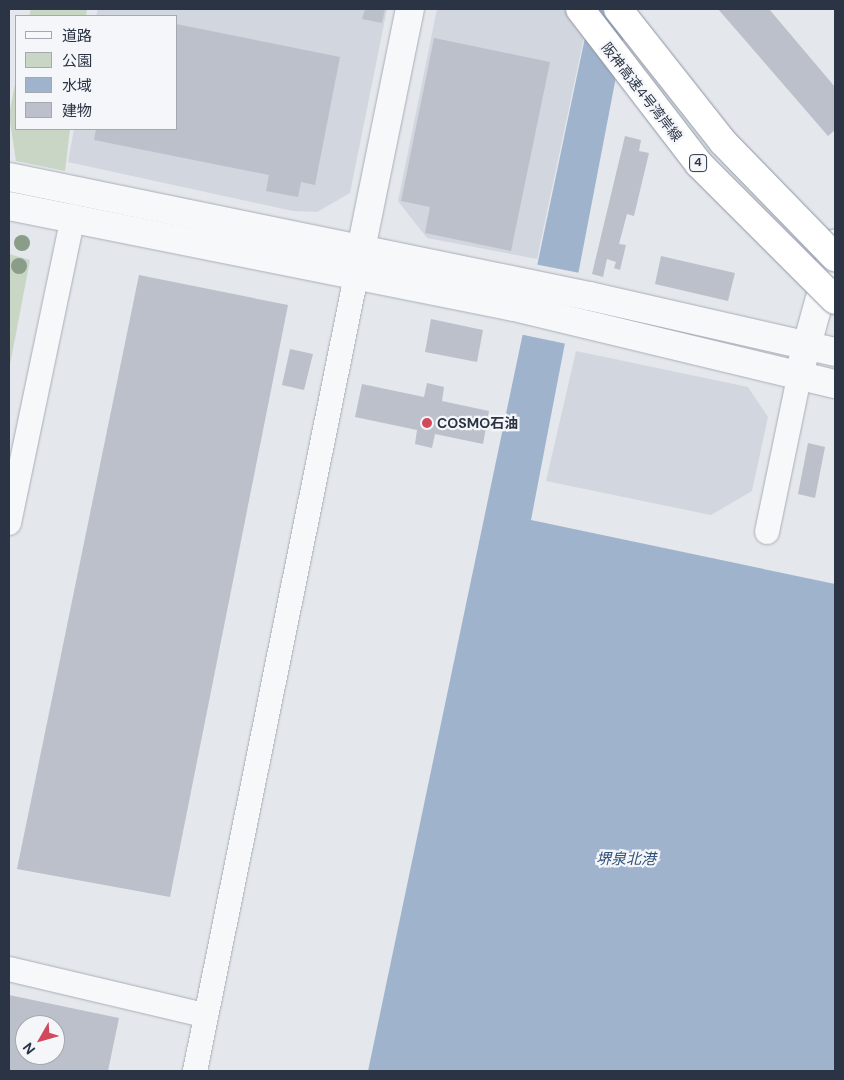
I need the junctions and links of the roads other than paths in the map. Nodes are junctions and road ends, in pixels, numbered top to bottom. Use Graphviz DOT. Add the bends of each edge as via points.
graph roads {
  1 [pos="410,9"];
  2 [pos="580,9"];
  3 [pos="618,9"];
  4 [pos="9,177"];
  5 [pos="9,206"];
  6 [pos="73,217"];
  7 [pos="835,243"];
  8 [pos="835,257"];
  9 [pos="358,264"];
  10 [pos="516,295"];
  11 [pos="835,300"];
  12 [pos="806,345"];
  13 [pos="835,352"];
  14 [pos="800,372"];
  15 [pos="835,384"];
  16 [pos="9,523"];
  17 [pos="767,532"];
  18 [pos="9,969"];
  19 [pos="203,1016"];
  20 [pos="195,1071"];
  1 -- 9 [label="street"];
  2 -- 11 [label="highway, 阪神高速4号湾岸線 / 4, bridge" via="699,164"];
  3 -- 8 [label="highway, 4, bridge" via="723,142"];
  4 -- 9 [label="street"];
  5 -- 6 [label="street"];
  6 -- 9 [label="street"];
  6 -- 16 [label="street"];
  7 -- 12 [label="street"];
  9 -- 10 [label="street"];
  9 -- 19 [label="street"];
  10 -- 12 [label="street" via="590,296"];
  10 -- 14 [label="street" via="584,324"];
  12 -- 13 [label="street"];
  12 -- 14 [label="street"];
  14 -- 15 [label="street"];
  14 -- 17 [label="street"];
  18 -- 19 [label="street"];
  19 -- 20 [label="street"];
}
